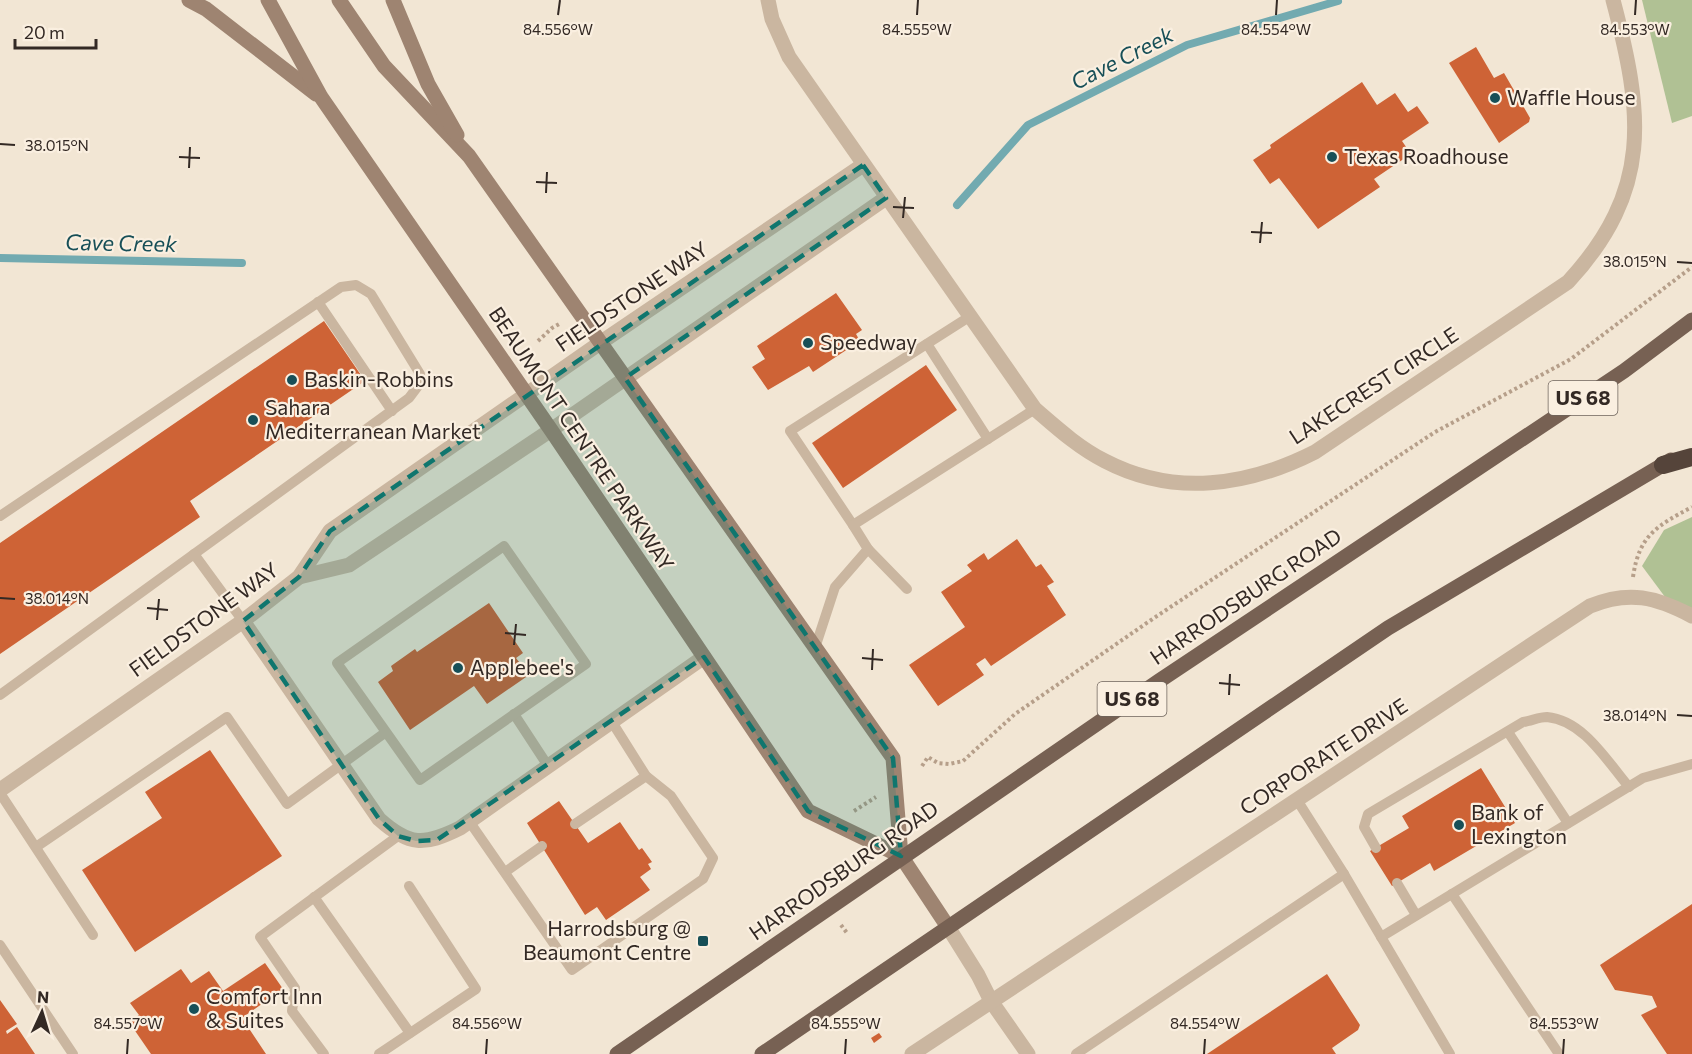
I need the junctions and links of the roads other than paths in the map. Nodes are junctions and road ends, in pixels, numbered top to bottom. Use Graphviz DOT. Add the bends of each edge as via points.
graph roads {
  1 [pos="189,0"];
  2 [pos="268,0"];
  3 [pos="339,0"];
  4 [pos="393,0"];
  5 [pos="768,0"];
  6 [pos="1613,0"];
  7 [pos="321,98"];
  8 [pos="469,156"];
  9 [pos="863,165"];
  10 [pos="886,198"];
  11 [pos="318,302"];
  12 [pos="969,317"];
  13 [pos="1692,320"];
  14 [pos="600,343"];
  15 [pos="927,344"];
  16 [pos="625,378"];
  17 [pos="526,396"];
  18 [pos="1035,409"];
  19 [pos="392,411"];
  20 [pos="551,430"];
  21 [pos="988,439"];
  22 [pos="1692,448"];
  23 [pos="1692,458"];
  24 [pos="1663,465"];
  25 [pos="0,516"];
  26 [pos="853,525"];
  27 [pos="868,549"];
  28 [pos="194,554"];
  29 [pos="299,577"];
  30 [pos="908,588"];
  31 [pos="1692,616"];
  32 [pos="243,621"];
  33 [pos="815,648"];
  34 [pos="704,657"];
  35 [pos="0,695"];
  36 [pos="514,714"];
  37 [pos="612,722"];
  38 [pos="386,732"];
  39 [pos="1508,732"];
  40 [pos="1692,764"];
  41 [pos="343,766"];
  42 [pos="548,766"];
  43 [pos="646,776"];
  44 [pos="1629,787"];
  45 [pos="0,791"];
  46 [pos="1297,800"];
  47 [pos="469,821"];
  48 [pos="575,824"];
  49 [pos="1568,824"];
  50 [pos="398,836"];
  51 [pos="542,846"];
  52 [pos="36,847"];
  53 [pos="1376,848"];
  54 [pos="901,856"];
  55 [pos="505,873"];
  56 [pos="1344,874"];
  57 [pos="1397,883"];
  58 [pos="408,886"];
  59 [pos="1452,894"];
  60 [pos="314,897"];
  61 [pos="1416,915"];
  62 [pos="948,927"];
  63 [pos="93,935"];
  64 [pos="1381,936"];
  65 [pos="0,945"];
  66 [pos="991,1001"];
  67 [pos="410,1033"];
  68 [pos="73,1054"];
  69 [pos="324,1054"];
  70 [pos="380,1054"];
  71 [pos="617,1054"];
  72 [pos="762,1054"];
  73 [pos="912,1054"];
  74 [pos="1028,1054"];
  75 [pos="1076,1054"];
  76 [pos="1450,1054"];
  77 [pos="1559,1054"];
  1 -- 7 [label="street"];
  2 -- 7 [label="street, BEAUMONT CENTRE PARKWAY"];
  3 -- 8 [label="street" via="384,66"];
  4 -- 8 [label="street" via="428,84"];
  5 -- 9 [label="street, LAKECREST CIRCLE" via="789,57"];
  6 -- 18 [label="street, LAKECREST CIRCLE" via="1635,97 1632,167 1609,231 1568,282 1315,452 1282,470 1246,480 1177,482 1143,476 1105,461"];
  7 -- 17 [label="street, BEAUMONT CENTRE PARKWAY"];
  8 -- 14 [label="street"];
  9 -- 10 [label="street, LAKECREST CIRCLE"];
  9 -- 14 [label="street, FIELDSTONE WAY"];
  10 -- 12 [label="street, LAKECREST CIRCLE"];
  10 -- 16 [label="street"];
  11 -- 19 [label="lane"];
  11 -- 19 [label="lane" via="341,287 357,285 371,294 420,374 418,386 409,399"];
  11 -- 25 [label="lane"];
  12 -- 15 [label="lane"];
  12 -- 18 [label="street, LAKECREST CIRCLE"];
  13 -- 54 [label="main road, HARRODSBURG ROAD / US 68" via="1624,370"];
  14 -- 16 [label="street"];
  14 -- 17 [label="street, FIELDSTONE WAY"];
  15 -- 21 [label="lane"];
  15 -- 26 [label="lane" via="790,431"];
  16 -- 20 [label="street"];
  16 -- 33 [label="street"];
  17 -- 20 [label="street, BEAUMONT CENTRE PARKWAY"];
  17 -- 29 [label="street, FIELDSTONE WAY" via="330,531"];
  18 -- 21 [label="lane"];
  19 -- 28 [label="lane"];
  20 -- 29 [label="street" via="349,565"];
  20 -- 34 [label="street, BEAUMONT CENTRE PARKWAY"];
  21 -- 26 [label="lane"];
  22 -- 24 [label="main road"];
  23 -- 24 [label="highway"];
  24 -- 62 [label="main road" via="1388,628"];
  26 -- 27 [label="lane"];
  27 -- 30 [label="lane"];
  27 -- 33 [label="lane" via="836,587"];
  28 -- 32 [label="lane"];
  28 -- 35 [label="lane"];
  29 -- 32 [label="street, FIELDSTONE WAY"];
  31 -- 46 [label="street, CORPORATE DRIVE" via="1671,605 1630,596 1590,606"];
  32 -- 41 [label="street"];
  32 -- 45 [label="street, FIELDSTONE WAY"];
  33 -- 54 [label="street" via="893,758"];
  34 -- 37 [label="street"];
  34 -- 54 [label="street, BEAUMONT CENTRE PARKWAY" via="808,811"];
  36 -- 38 [label="lane" via="420,780"];
  36 -- 38 [label="lane" via="586,664 504,546 337,663"];
  36 -- 42 [label="lane"];
  37 -- 42 [label="street"];
  37 -- 43 [label="lane"];
  38 -- 41 [label="lane"];
  39 -- 44 [label="lane" via="1523,722 1545,717 1566,721 1590,740"];
  39 -- 49 [label="lane"];
  39 -- 53 [label="lane" via="1368,814 1364,827"];
  40 -- 44 [label="lane" via="1643,778"];
  41 -- 50 [label="street" via="379,819"];
  41 -- 52 [label="lane" via="287,804 227,717"];
  42 -- 47 [label="street"];
  43 -- 48 [label="lane"];
  43 -- 55 [label="lane" via="671,796 713,858 703,879 572,970"];
  44 -- 49 [label="lane"];
  45 -- 52 [label="lane"];
  46 -- 56 [label="lane"];
  46 -- 66 [label="street, CORPORATE DRIVE"];
  47 -- 50 [label="street" via="437,840 416,841"];
  47 -- 55 [label="lane"];
  49 -- 59 [label="lane"];
  50 -- 60 [label="lane"];
  51 -- 55 [label="lane"];
  52 -- 63 [label="lane"];
  54 -- 62 [label="street"];
  54 -- 71 [label="main road, HARRODSBURG ROAD / US 68"];
  56 -- 64 [label="lane"];
  56 -- 75 [label="lane"];
  57 -- 61 [label="lane"];
  58 -- 67 [label="lane" via="476,989"];
  59 -- 61 [label="lane"];
  59 -- 77 [label="lane"];
  60 -- 67 [label="lane"];
  60 -- 69 [label="lane" via="260,938 295,988 292,1011"];
  61 -- 64 [label="lane"];
  62 -- 66 [label="street"];
  62 -- 72 [label="main road"];
  64 -- 76 [label="lane"];
  65 -- 68 [label="lane"];
  66 -- 73 [label="street, CORPORATE DRIVE"];
  66 -- 74 [label="street"];
  67 -- 70 [label="lane"];
}
